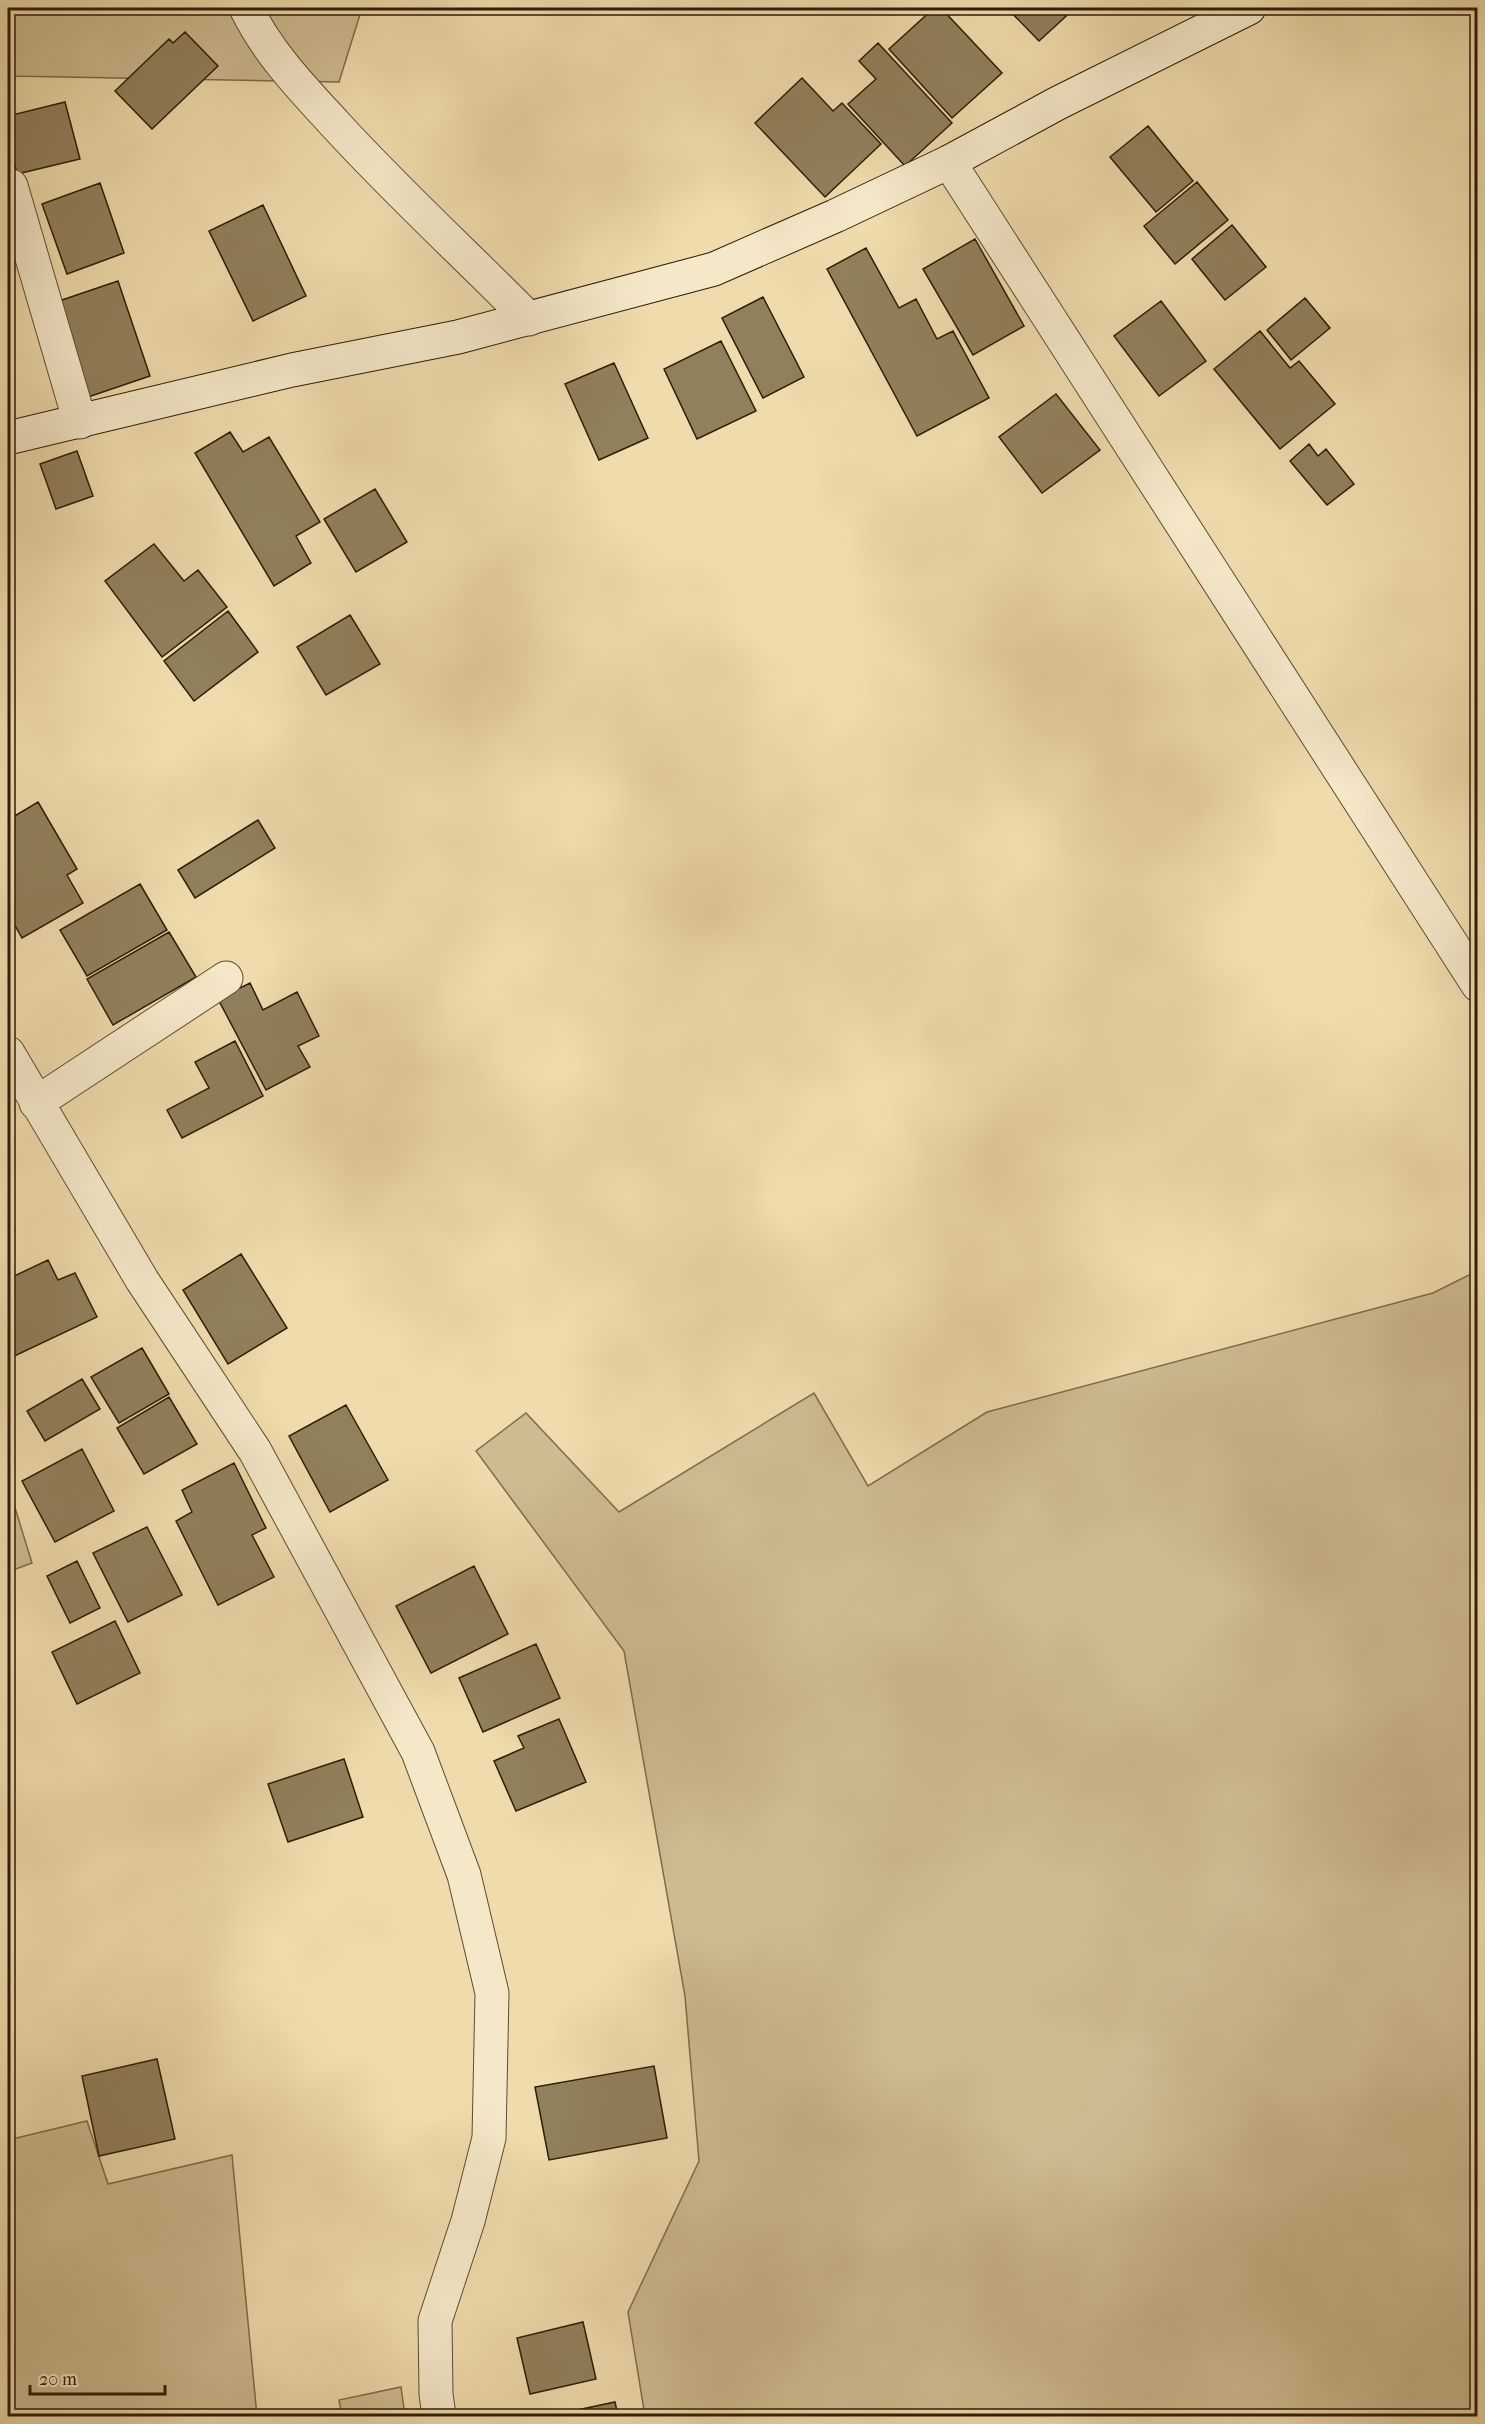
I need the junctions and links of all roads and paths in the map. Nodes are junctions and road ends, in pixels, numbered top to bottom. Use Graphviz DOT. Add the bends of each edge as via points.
graph roads {
  1 [pos="246,8"];
  2 [pos="1249,8"];
  3 [pos="949,162"];
  4 [pos="11,186"];
  5 [pos="529,320"];
  6 [pos="80,422"];
  7 [pos="8,438"];
  8 [pos="226,978"];
  9 [pos="1478,985"];
  10 [pos="8,1053"];
  11 [pos="36,1103"];
  12 [pos="439,2416"];
  1 -- 5 [label="street" via="286,71"];
  2 -- 3 [label="street"];
  3 -- 5 [label="street" via="714,268"];
  3 -- 9 [label="street"];
  4 -- 6 [label="street"];
  5 -- 6 [label="street" via="292,370"];
  6 -- 7 [label="street"];
  8 -- 11 [label="street"];
  10 -- 11 [label="street"];
  11 -- 12 [label="street" via="142,1281 255,1451 418,1752 464,1875 492,1993 489,2138 468,2221 435,2321"];
}
